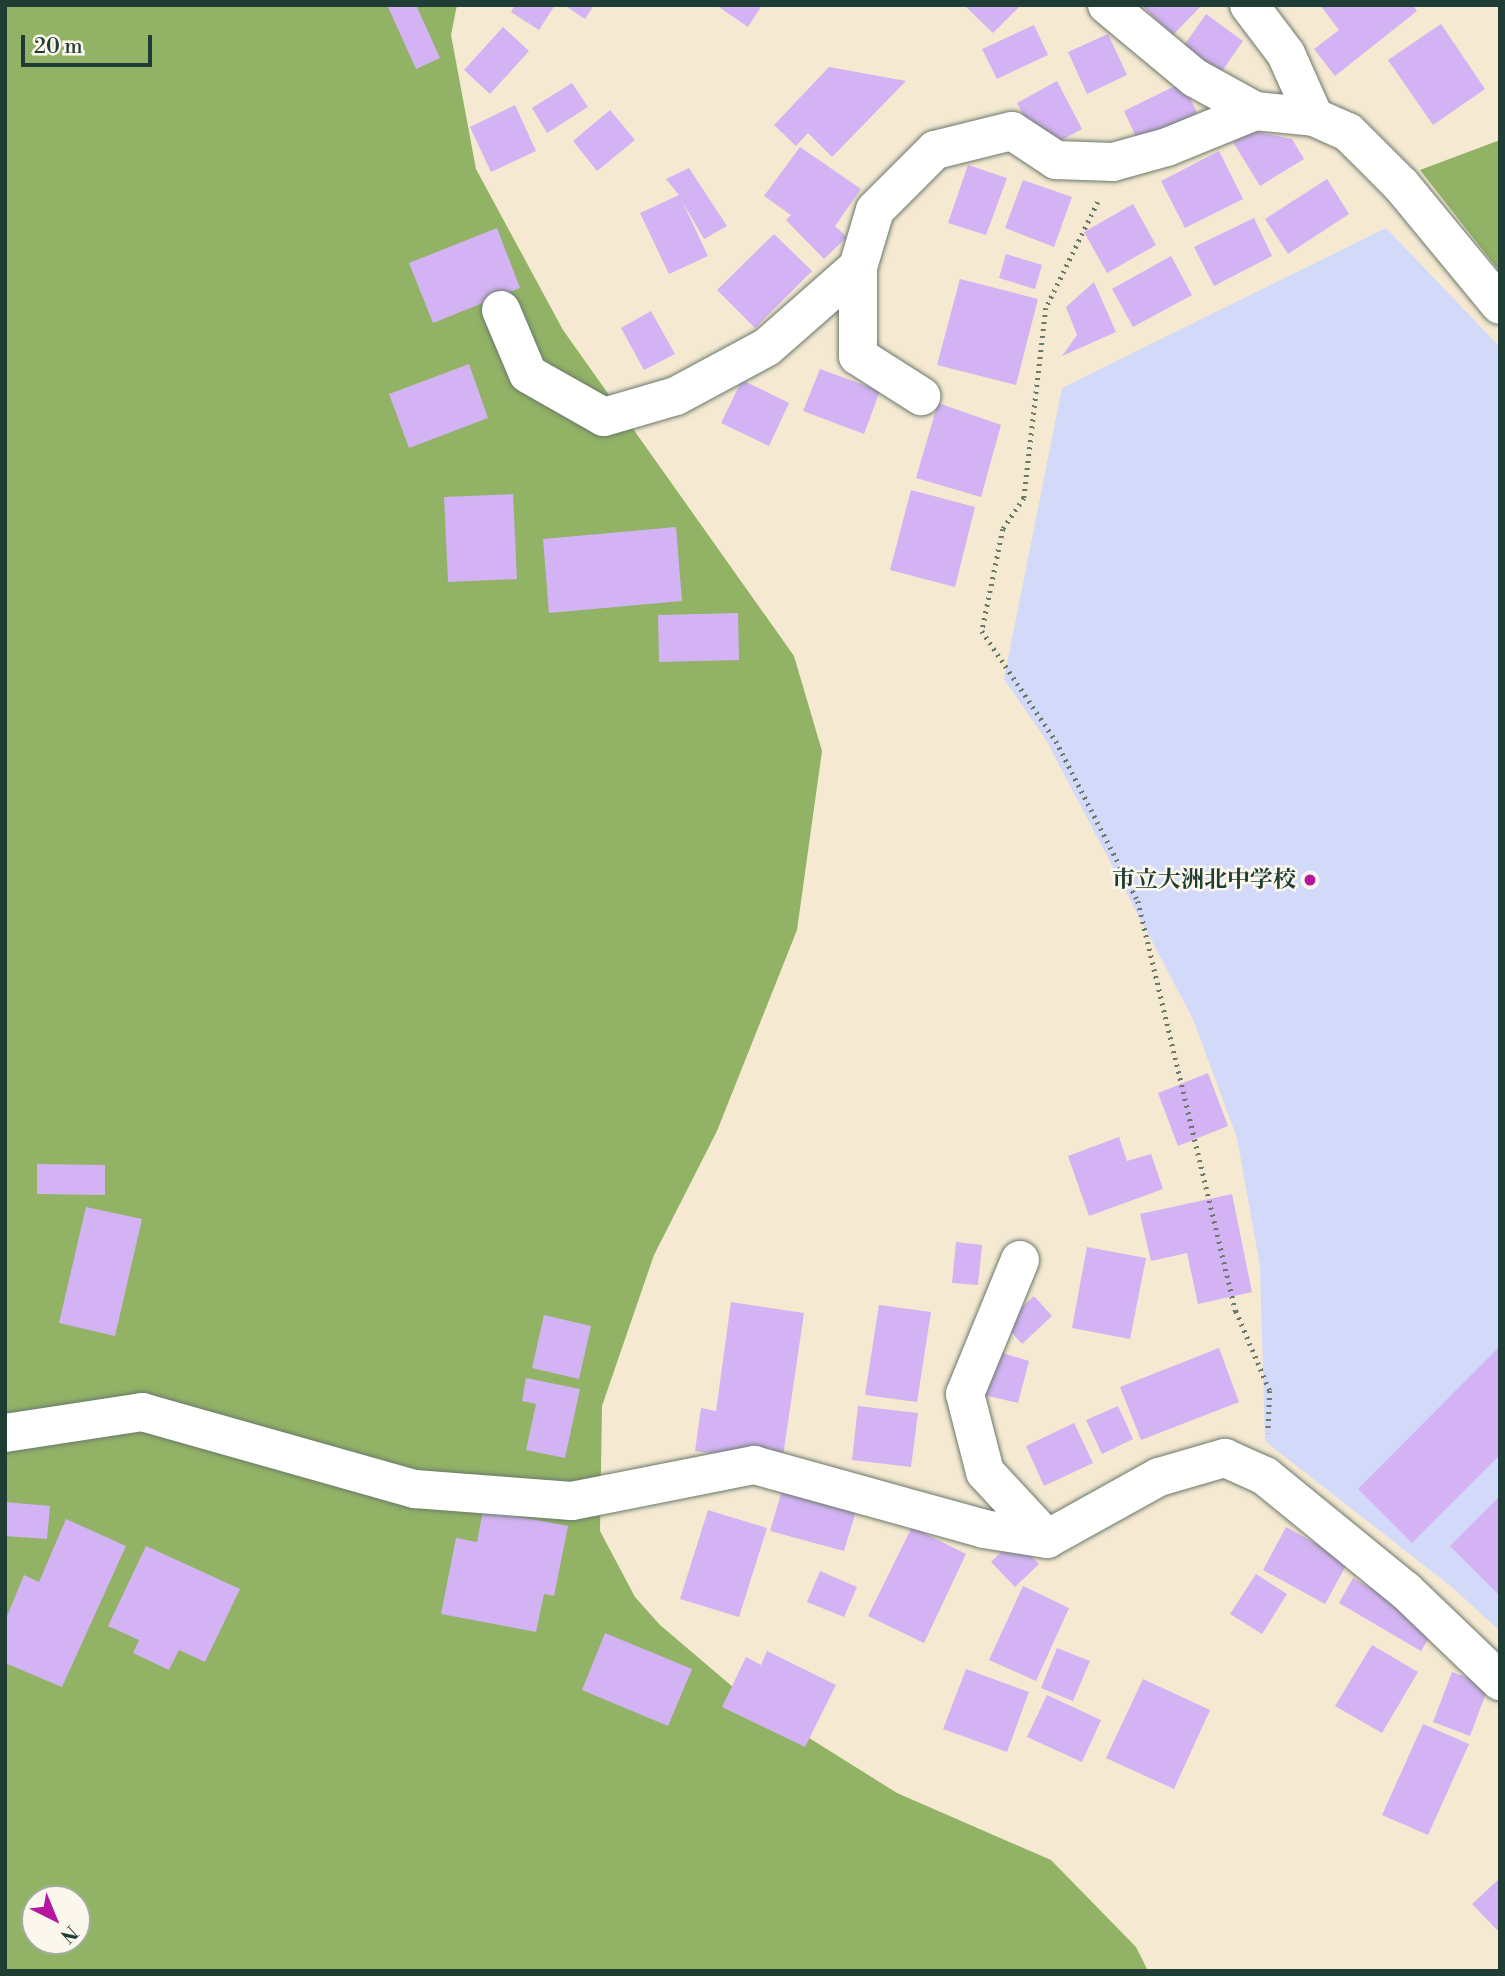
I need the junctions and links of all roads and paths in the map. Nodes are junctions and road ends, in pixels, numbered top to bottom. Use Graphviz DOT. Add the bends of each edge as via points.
graph roads {
  1 [pos="1107,5"];
  2 [pos="1249,5"];
  3 [pos="1255,111"];
  4 [pos="1314,117"];
  5 [pos="1113,162"];
  6 [pos="859,267"];
  7 [pos="1500,305"];
  8 [pos="501,310"];
  9 [pos="921,396"];
  10 [pos="1020,1260"];
  11 [pos="5,1433"];
  12 [pos="1265,1476"];
  13 [pos="1047,1539"];
  14 [pos="1500,1681"];
  1 -- 3 [label="street" via="1195,78"];
  2 -- 4 [label="street" via="1286,54"];
  3 -- 4 [label="street"];
  3 -- 5 [label="street" via="1167,147"];
  4 -- 7 [label="street" via="1348,132 1402,186"];
  5 -- 6 [label="street" via="1056,160 1012,131 935,150 875,210"];
  5 -- 12 [label="path" via="1086,234 1046,307 1024,498 1003,529 982,631 1056,741 1138,901 1236,1311 1270,1391"];
  6 -- 8 [label="street" via="767,347 676,396 604,417 528,374"];
  6 -- 9 [label="street" via="858,356"];
  10 -- 13 [label="street" via="965,1394 985,1472"];
  11 -- 13 [label="street" via="142,1412 415,1489 572,1501 754,1465 984,1529"];
  12 -- 13 [label="street" via="1224,1458 1159,1477"];
  12 -- 14 [label="street" via="1405,1590"];
}
